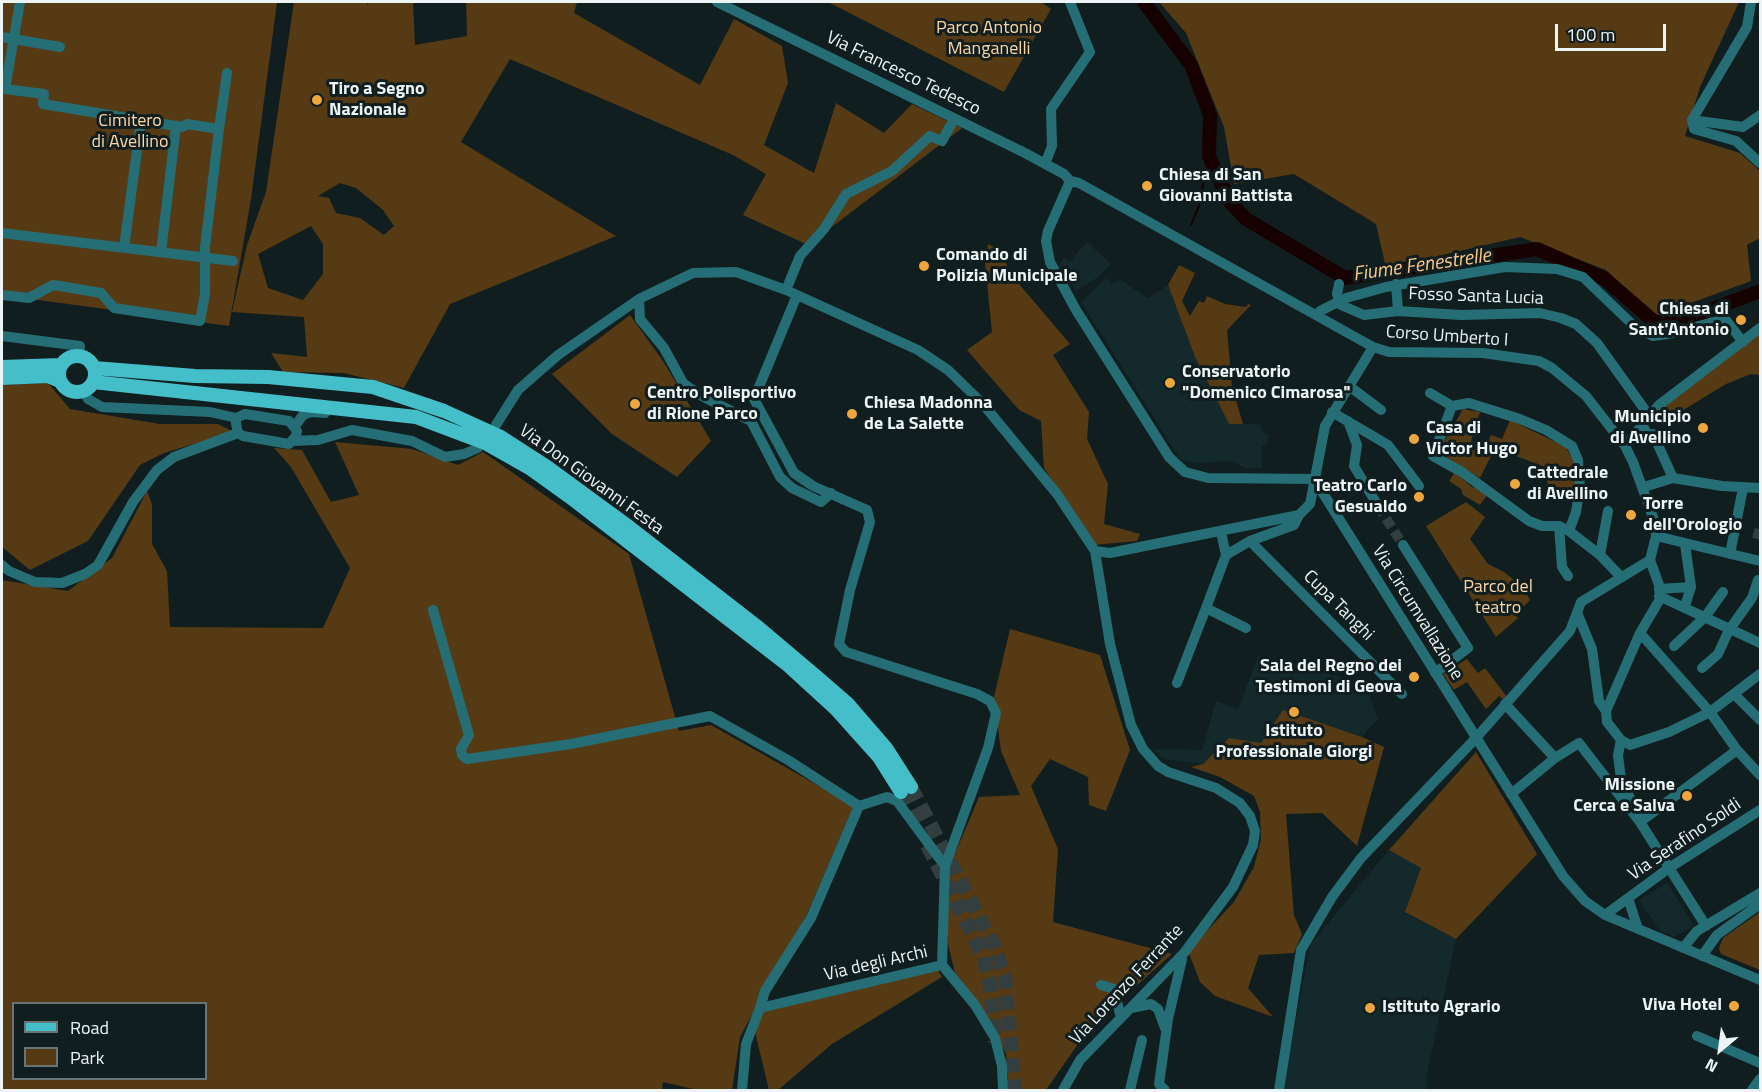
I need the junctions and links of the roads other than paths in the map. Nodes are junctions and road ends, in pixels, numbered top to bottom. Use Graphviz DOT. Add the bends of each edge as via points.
graph roads {
  1 [pos="20,2"];
  2 [pos="717,2"];
  3 [pos="1070,2"];
  4 [pos="1751,2"];
  5 [pos="7,38"];
  6 [pos="60,47"];
  7 [pos="227,74"];
  8 [pos="3,89"];
  9 [pos="1761,115"];
  10 [pos="954,119"];
  11 [pos="141,120"];
  12 [pos="1693,125"];
  13 [pos="176,126"];
  14 [pos="219,129"];
  15 [pos="1761,163"];
  16 [pos="1045,164"];
  17 [pos="1070,181"];
  18 [pos="2,233"];
  19 [pos="124,248"];
  20 [pos="160,252"];
  21 [pos="204,258"];
  22 [pos="233,261"];
  23 [pos="1339,284"];
  24 [pos="1391,286"];
  25 [pos="786,290"];
  26 [pos="2,295"];
  27 [pos="797,295"];
  28 [pos="639,300"];
  29 [pos="1398,311"];
  30 [pos="1317,313"];
  31 [pos="1761,328"];
  32 [pos="2,336"];
  33 [pos="1743,342"];
  34 [pos="1373,347"];
  35 [pos="79,356"];
  36 [pos="61,365"];
  37 [pos="2,367"];
  38 [pos="2,378"];
  39 [pos="90,380"];
  40 [pos="60,381"];
  41 [pos="1349,386"];
  42 [pos="1430,393"];
  43 [pos="1452,406"];
  44 [pos="1381,410"];
  45 [pos="387,412"];
  46 [pos="1332,412"];
  47 [pos="236,418"];
  48 [pos="1348,421"];
  49 [pos="1646,421"];
  50 [pos="496,425"];
  51 [pos="295,426"];
  52 [pos="238,433"];
  53 [pos="293,441"];
  54 [pos="1625,446"];
  55 [pos="478,448"];
  56 [pos="1673,478"];
  57 [pos="1314,479"];
  58 [pos="1419,486"];
  59 [pos="1644,487"];
  60 [pos="1743,488"];
  61 [pos="1761,488"];
  62 [pos="831,493"];
  63 [pos="1378,506"];
  64 [pos="1608,512"];
  65 [pos="1299,515"];
  66 [pos="1564,528"];
  67 [pos="1221,532"];
  68 [pos="1656,536"];
  69 [pos="1250,541"];
  70 [pos="1685,544"];
  71 [pos="1403,545"];
  72 [pos="1095,551"];
  73 [pos="1730,554"];
  74 [pos="1226,555"];
  75 [pos="1600,555"];
  76 [pos="1650,560"];
  77 [pos="1761,561"];
  78 [pos="4,570"];
  79 [pos="1568,576"];
  80 [pos="1621,577"];
  81 [pos="1758,580"];
  82 [pos="1691,587"];
  83 [pos="1723,592"];
  84 [pos="1659,593"];
  85 [pos="1685,606"];
  86 [pos="1206,608"];
  87 [pos="433,610"];
  88 [pos="1578,615"];
  89 [pos="1705,617"];
  90 [pos="1246,628"];
  91 [pos="1729,630"];
  92 [pos="1640,633"];
  93 [pos="1761,643"];
  94 [pos="1674,646"];
  95 [pos="1702,668"];
  96 [pos="1435,673"];
  97 [pos="1761,674"];
  98 [pos="1177,683"];
  99 [pos="1402,694"];
  100 [pos="1734,694"];
  101 [pos="1505,704"];
  102 [pos="1606,711"];
  103 [pos="1710,712"];
  104 [pos="1761,720"];
  105 [pos="1476,738"];
  106 [pos="1621,740"];
  107 [pos="1737,750"];
  108 [pos="1555,758"];
  109 [pos="1761,776"];
  110 [pos="1511,794"];
  111 [pos="859,806"];
  112 [pos="1761,810"];
  113 [pos="1640,822"];
  114 [pos="945,866"];
  115 [pos="1669,868"];
  116 [pos="1761,893"];
  117 [pos="1628,898"];
  118 [pos="1761,904"];
  119 [pos="1605,915"];
  120 [pos="1706,926"];
  121 [pos="1638,929"];
  122 [pos="1683,948"];
  123 [pos="1184,953"];
  124 [pos="1702,956"];
  125 [pos="942,965"];
  126 [pos="1761,980"];
  127 [pos="1101,985"];
  128 [pos="760,1008"];
  129 [pos="1131,1008"];
  130 [pos="1121,1018"];
  131 [pos="1166,1031"];
  132 [pos="1697,1036"];
  133 [pos="1142,1040"];
  134 [pos="1761,1063"];
  135 [pos="1761,1079"];
  136 [pos="1160,1088"];
  137 [pos="742,1090"];
  138 [pos="1003,1090"];
  139 [pos="1063,1090"];
  140 [pos="1130,1090"];
  141 [pos="1279,1090"];
  142 [pos="1752,1090"];
  1 -- 5 [label="street"];
  2 -- 10 [label="street, Via Francesco Tedesco"];
  3 -- 16 [label="street" via="1090,52 1051,109 1052,146"];
  4 -- 12 [label="street" via="1747,27"];
  5 -- 6 [label="street"];
  5 -- 8 [label="street"];
  7 -- 14 [label="street"];
  8 -- 11 [label="street" via="44,94 43,104"];
  9 -- 12 [label="street" via="1743,127"];
  10 -- 16 [label="street, Via Francesco Tedesco"];
  10 -- 25 [label="street" via="942,141 930,136 892,171 846,194 809,249 800,256"];
  11 -- 13 [label="street"];
  11 -- 19 [label="street"];
  12 -- 15 [label="street" via="1736,141"];
  13 -- 14 [label="street"];
  13 -- 20 [label="street"];
  14 -- 21 [label="street"];
  16 -- 17 [label="street, Via Francesco Tedesco"];
  17 -- 30 [label="street, Corso Umberto I"];
  17 -- 57 [label="street" via="1048,231 1050,262 1169,457 1185,471 1208,478"];
  18 -- 19 [label="street"];
  19 -- 20 [label="street"];
  20 -- 21 [label="street"];
  21 -- 22 [label="street"];
  21 -- 26 [label="street" via="205,294 200,321 114,308 101,293 53,285 29,298"];
  23 -- 29 [label="street, Fosso Santa Lucia" via="1341,305 1360,315"];
  24 -- 29 [label="street, Fosso Santa Lucia"];
  24 -- 30 [label="street, bridge" via="1346,298"];
  24 -- 33 [label="street" via="1505,267 1557,269 1583,277 1635,327 1653,336 1725,319"];
  25 -- 27 [label="street"];
  25 -- 28 [label="street" via="736,272 703,271"];
  27 -- 62 [label="street" via="754,399 794,473"];
  27 -- 72 [label="street" via="918,350 956,376 1057,494"];
  28 -- 50 [label="street" via="558,355 518,390"];
  28 -- 62 [label="street" via="640,319 664,348 683,383 751,422 780,477 792,488 821,502"];
  29 -- 49 [label="street, Fosso Santa Lucia" via="1461,315 1540,313 1576,324 1597,343"];
  30 -- 34 [label="street, Corso Umberto I"];
  31 -- 33 [label="street"];
  32 -- 35 [label="street" via="80,346"];
  33 -- 49 [label="street" via="1659,405"];
  34 -- 41 [label="street"];
  34 -- 54 [label="street, Corso Umberto I" via="1389,352 1483,353 1539,361 1567,378 1586,396"];
  35 -- 36 [label="main road" via="68,358"];
  35 -- 39 [label="main road" via="88,360"];
  36 -- 37 [label="main road"];
  36 -- 40 [label="main road"];
  38 -- 40 [label="main road" via="48,376"];
  39 -- 40 [label="main road" via="67,389"];
  39 -- 45 [label="main road, Via Don Giovanni Festa"];
  39 -- 45 [label="main road, Via Don Giovanni Festa" via="268,376 373,387 444,411 499,436 629,527 817,676 848,704 886,748 906,789 809,684 570,497 485,443 416,417"];
  39 -- 47 [label="street" via="88,399 102,407 210,412"];
  41 -- 44 [label="street"];
  41 -- 46 [label="street"];
  42 -- 43 [label="street"];
  43 -- 66 [label="street" via="1433,456 1462,472 1529,521"];
  43 -- 66 [label="street" via="1470,403 1509,416 1546,430 1572,446 1578,460 1580,487 1576,512"];
  45 -- 51 [label="street" via="347,416 311,412 303,415"];
  46 -- 48 [label="street"];
  46 -- 57 [label="street" via="1320,443"];
  47 -- 51 [label="street" via="245,414 289,421"];
  47 -- 52 [label="street"];
  48 -- 58 [label="street" via="1388,445"];
  48 -- 63 [label="street" via="1357,445 1354,466"];
  49 -- 54 [label="street"];
  49 -- 56 [label="street, Fosso Santa Lucia" via="1648,436 1653,434"];
  51 -- 53 [label="street"];
  52 -- 53 [label="street" via="284,443"];
  52 -- 78 [label="street" via="174,457 157,470 132,502 98,565 85,574 62,583 35,582"];
  53 -- 55 [label="street" via="318,440 352,430 412,441 445,457"];
  54 -- 59 [label="street, Corso Umberto I"];
  56 -- 59 [label="street"];
  56 -- 60 [label="street" via="1699,485"];
  57 -- 65 [label="street" via="1310,504"];
  57 -- 96 [label="street, Via Circumvallazione"];
  59 -- 68 [label="street, Corso Umberto I"];
  60 -- 61 [label="street"];
  60 -- 73 [label="street"];
  62 -- 114 [label="street" via="867,510 870,522 839,644 846,652 977,694 990,701 996,713 988,748"];
  64 -- 75 [label="street"];
  65 -- 67 [label="street"];
  65 -- 69 [label="street" via="1294,525"];
  66 -- 75 [label="street"];
  66 -- 79 [label="street" via="1560,546 1562,567"];
  67 -- 72 [label="street" via="1110,553"];
  67 -- 74 [label="street"];
  68 -- 70 [label="street"];
  68 -- 76 [label="street"];
  69 -- 74 [label="street"];
  69 -- 99 [label="street, Cupa Tanghi"];
  70 -- 73 [label="street"];
  70 -- 82 [label="street"];
  71 -- 96 [label="street" via="1468,648"];
  72 -- 123 [label="street, Via Lorenzo Ferrante" via="1110,644 1131,725 1143,749 1168,772 1216,788 1240,803 1255,831 1233,887"];
  73 -- 77 [label="street"];
  74 -- 86 [label="street"];
  75 -- 80 [label="street"];
  76 -- 80 [label="street"];
  76 -- 84 [label="street"];
  80 -- 88 [label="street" via="1581,602"];
  81 -- 91 [label="street" via="1752,598"];
  82 -- 84 [label="street"];
  82 -- 85 [label="street"];
  83 -- 89 [label="street"];
  84 -- 85 [label="street"];
  84 -- 92 [label="street"];
  85 -- 89 [label="street"];
  86 -- 90 [label="street"];
  86 -- 98 [label="street"];
  87 -- 111 [label="street" via="469,735 461,749 468,759 571,744 710,716"];
  88 -- 101 [label="street" via="1570,631"];
  88 -- 102 [label="street" via="1592,649 1599,701"];
  89 -- 91 [label="street"];
  89 -- 94 [label="street"];
  91 -- 93 [label="street"];
  91 -- 95 [label="street" via="1718,654"];
  92 -- 102 [label="street"];
  92 -- 103 [label="street"];
  96 -- 105 [label="street, Via Circumvallazione"];
  97 -- 100 [label="street"];
  100 -- 103 [label="street"];
  100 -- 104 [label="street"];
  101 -- 105 [label="street"];
  101 -- 108 [label="street"];
  102 -- 106 [label="street" via="1607,722"];
  103 -- 106 [label="street" via="1648,740 1630,745"];
  103 -- 107 [label="street"];
  105 -- 110 [label="street, Via Circumvallazione"];
  105 -- 141 [label="street" via="1361,858 1301,950"];
  106 -- 113 [label="street" via="1621,778"];
  107 -- 109 [label="street"];
  107 -- 113 [label="street"];
  108 -- 110 [label="street"];
  108 -- 113 [label="street" via="1579,743"];
  110 -- 119 [label="street, Via Circumvallazione" via="1563,876 1585,901"];
  111 -- 114 [label="street" via="887,797 897,801"];
  111 -- 128 [label="street" via="811,918 765,991"];
  112 -- 115 [label="street, Via Serafino Soldi"];
  113 -- 115 [label="street"];
  114 -- 125 [label="street"];
  115 -- 117 [label="street, Via Serafino Soldi"];
  115 -- 120 [label="street"];
  116 -- 120 [label="street"];
  117 -- 119 [label="street, Via Serafino Soldi"];
  117 -- 121 [label="street, Via Serafino Soldi"];
  118 -- 124 [label="street" via="1717,935"];
  119 -- 121 [label="street, Via Circumvallazione"];
  120 -- 122 [label="street" via="1688,939"];
  121 -- 122 [label="street, Via Circumvallazione"];
  122 -- 124 [label="street, Via Circumvallazione"];
  123 -- 129 [label="street, Via Lorenzo Ferrante"];
  123 -- 131 [label="street" via="1175,977"];
  124 -- 126 [label="street, Via Circumvallazione"];
  125 -- 128 [label="street, Via degli Archi"];
  125 -- 138 [label="street, Via degli Archi" via="975,1005 995,1038"];
  127 -- 130 [label="street" via="1114,989"];
  128 -- 137 [label="street" via="746,1044"];
  129 -- 130 [label="street, Via Lorenzo Ferrante"];
  129 -- 131 [label="street" via="1151,1004 1158,1009"];
  130 -- 139 [label="street, Via Lorenzo Ferrante" via="1080,1060"];
  131 -- 136 [label="street"];
  132 -- 134 [label="street"];
  133 -- 140 [label="street"];
  135 -- 142 [label="street"];
}
